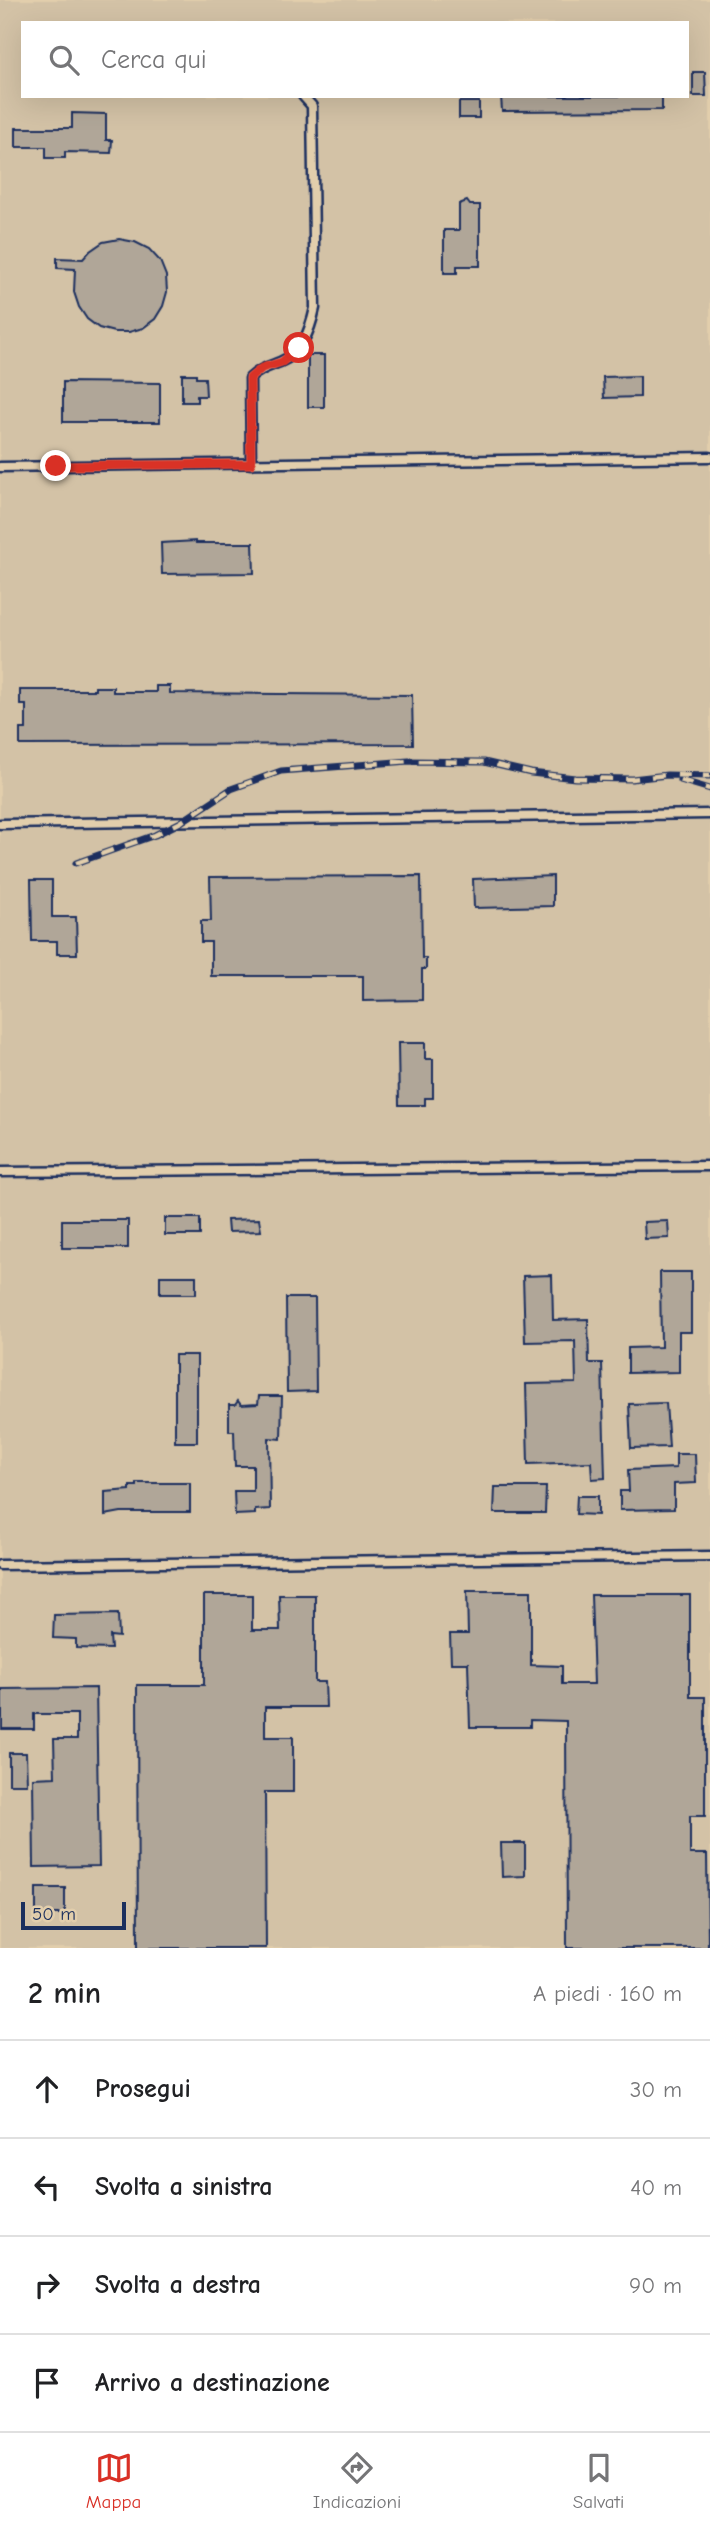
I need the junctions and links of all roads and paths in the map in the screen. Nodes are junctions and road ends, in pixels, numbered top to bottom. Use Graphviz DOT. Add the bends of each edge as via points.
graph roads {
  1 [pos="305,98"];
  2 [pos="710,457"];
  3 [pos="251,464"];
  4 [pos="0,467"];
  5 [pos="710,814"];
  6 [pos="0,824"];
  7 [pos="710,1166"];
  8 [pos="0,1172"];
  9 [pos="710,1556"];
  10 [pos="0,1565"];
  1 -- 3 [label="lane" via="312,106 314,308 310,330 299,348 250,378"];
  2 -- 3 [label="lane"];
  3 -- 4 [label="lane"];
  5 -- 6 [label="lane"];
  7 -- 8 [label="lane"];
  9 -- 10 [label="lane"];
}
